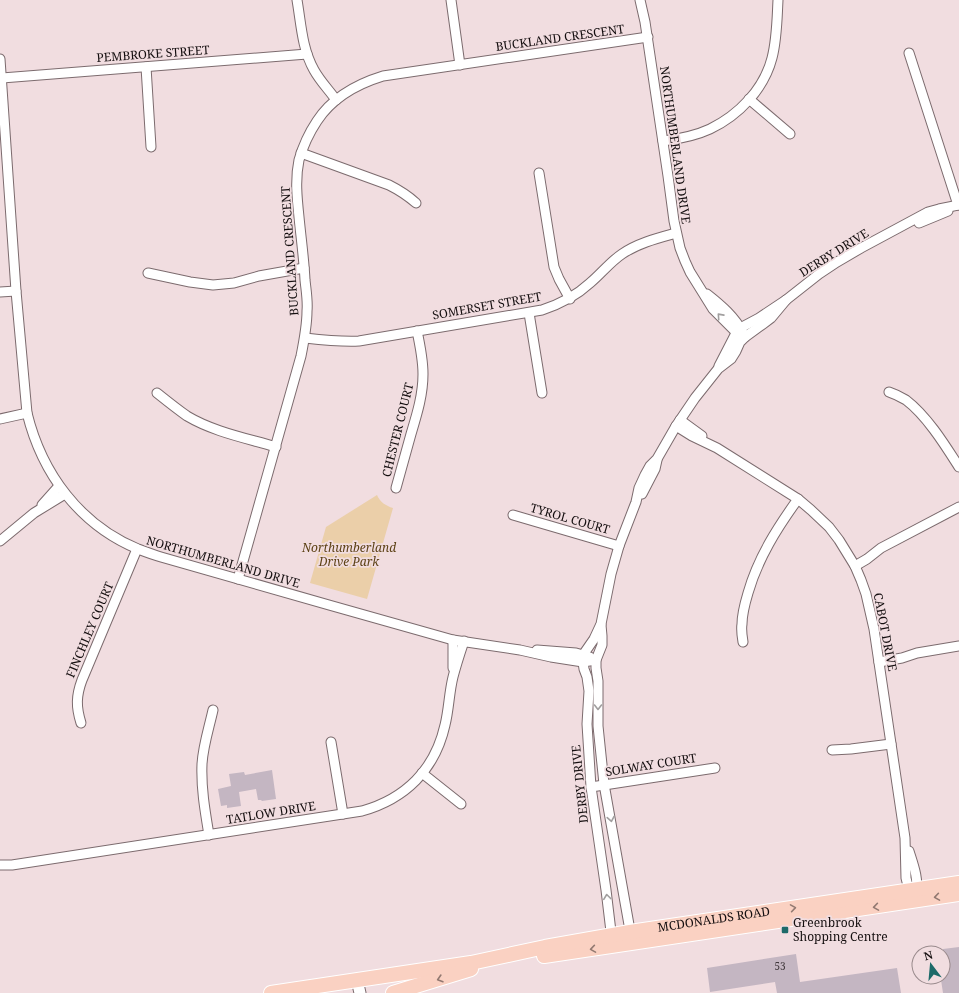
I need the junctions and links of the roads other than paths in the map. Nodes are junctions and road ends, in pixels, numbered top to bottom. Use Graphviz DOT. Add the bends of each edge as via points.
graph roads {
  1 [pos="297,0"];
  2 [pos="451,0"];
  3 [pos="640,0"];
  4 [pos="778,0"];
  5 [pos="648,37"];
  6 [pos="909,53"];
  7 [pos="307,54"];
  8 [pos="0,59"];
  9 [pos="460,65"];
  10 [pos="146,67"];
  11 [pos="2,78"];
  12 [pos="749,99"];
  13 [pos="336,100"];
  14 [pos="790,134"];
  15 [pos="663,141"];
  16 [pos="151,147"];
  17 [pos="3,153"];
  18 [pos="301,153"];
  19 [pos="4,162"];
  20 [pos="539,173"];
  21 [pos="416,203"];
  22 [pos="958,205"];
  23 [pos="676,233"];
  24 [pos="304,268"];
  25 [pos="148,273"];
  26 [pos="16,291"];
  27 [pos="0,292"];
  28 [pos="570,299"];
  29 [pos="529,313"];
  30 [pos="417,331"];
  31 [pos="741,332"];
  32 [pos="305,338"];
  33 [pos="889,392"];
  34 [pos="157,393"];
  35 [pos="542,393"];
  36 [pos="27,414"];
  37 [pos="0,419"];
  38 [pos="678,423"];
  39 [pos="276,447"];
  40 [pos="959,467"];
  41 [pos="59,486"];
  42 [pos="396,488"];
  43 [pos="65,494"];
  44 [pos="798,499"];
  45 [pos="959,507"];
  46 [pos="34,513"];
  47 [pos="513,515"];
  48 [pos="0,541"];
  49 [pos="619,546"];
  50 [pos="137,549"];
  51 [pos="853,563"];
  52 [pos="238,579"];
  53 [pos="601,624"];
  54 [pos="453,640"];
  55 [pos="464,641"];
  56 [pos="743,642"];
  57 [pos="959,646"];
  58 [pos="584,659"];
  59 [pos="878,659"];
  60 [pos="596,660"];
  61 [pos="453,678"];
  62 [pos="213,710"];
  63 [pos="81,723"];
  64 [pos="332,742"];
  65 [pos="891,744"];
  66 [pos="832,750"];
  67 [pos="715,768"];
  68 [pos="422,774"];
  69 [pos="604,784"];
  70 [pos="591,787"];
  71 [pos="461,804"];
  72 [pos="343,814"];
  73 [pos="209,835"];
  74 [pos="0,867"];
  75 [pos="959,883"];
  76 [pos="913,893"];
  77 [pos="959,894"];
  78 [pos="631,938"];
  79 [pos="612,941"];
  80 [pos="504,960"];
  81 [pos="471,963"];
  82 [pos="358,986"];
  83 [pos="339,988"];
  84 [pos="271,993"];
  85 [pos="393,993"];
  1 -- 7 [label="street"];
  2 -- 9 [label="street"];
  3 -- 5 [label="street, NORTHUMBERLAND DRIVE"];
  4 -- 12 [label="street" via="772,58 761,83"];
  5 -- 9 [label="street, BUCKLAND CRESCENT"];
  5 -- 15 [label="street, NORTHUMBERLAND DRIVE"];
  6 -- 22 [label="street"];
  7 -- 10 [label="street, PEMBROKE STREET"];
  7 -- 13 [label="street" via="313,69"];
  8 -- 11 [label="street, NORTHUMBERLAND DRIVE"];
  9 -- 13 [label="street, BUCKLAND CRESCENT" via="383,76 359,86"];
  10 -- 11 [label="street, PEMBROKE STREET"];
  10 -- 16 [label="street"];
  11 -- 17 [label="street, NORTHUMBERLAND DRIVE"];
  12 -- 14 [label="street"];
  12 -- 15 [label="street" via="732,116 709,130"];
  13 -- 18 [label="street, BUCKLAND CRESCENT" via="311,131"];
  15 -- 23 [label="street, NORTHUMBERLAND DRIVE"];
  17 -- 19 [label="street, NORTHUMBERLAND DRIVE"];
  18 -- 21 [label="street" via="389,185"];
  18 -- 24 [label="street, BUCKLAND CRESCENT" via="297,189"];
  19 -- 26 [label="street, NORTHUMBERLAND DRIVE"];
  20 -- 28 [label="street" via="554,267"];
  22 -- 31 [label="street, DERBY DRIVE" via="896,230 837,262 786,300 744,326"];
  23 -- 28 [label="street, SOMERSET STREET" via="648,241 623,253"];
  23 -- 31 [label="street, NORTHUMBERLAND DRIVE" via="690,272 702,290 737,322"];
  24 -- 25 [label="street" via="213,285"];
  24 -- 32 [label="street, BUCKLAND CRESCENT" via="308,310"];
  26 -- 27 [label="street"];
  26 -- 36 [label="street, NORTHUMBERLAND DRIVE"];
  28 -- 29 [label="street, SOMERSET STREET"];
  29 -- 30 [label="street, SOMERSET STREET"];
  29 -- 35 [label="street"];
  30 -- 32 [label="street, SOMERSET STREET" via="346,342"];
  30 -- 42 [label="street, CHESTER COURT" via="423,374 421,398"];
  31 -- 38 [label="street, DERBY DRIVE" via="736,352 718,369"];
  32 -- 39 [label="street, BUCKLAND CRESCENT"];
  33 -- 40 [label="street" via="914,406"];
  34 -- 39 [label="street" via="186,415 208,427"];
  36 -- 37 [label="street"];
  36 -- 41 [label="street, NORTHUMBERLAND DRIVE" via="42,458"];
  38 -- 44 [label="street, CABOT DRIVE" via="692,436 717,448"];
  38 -- 49 [label="street, DERBY DRIVE" via="657,459 655,469 637,501"];
  39 -- 52 [label="street, BUCKLAND CRESCENT"];
  41 -- 43 [label="street, NORTHUMBERLAND DRIVE"];
  41 -- 46 [label="street"];
  43 -- 46 [label="street"];
  43 -- 50 [label="street, NORTHUMBERLAND DRIVE" via="91,520"];
  44 -- 51 [label="street, CABOT DRIVE" via="829,527"];
  44 -- 56 [label="street" via="769,542 753,576 743,613"];
  45 -- 51 [label="street" via="865,554"];
  46 -- 48 [label="street"];
  47 -- 49 [label="street, TYROL COURT"];
  49 -- 53 [label="street, DERBY DRIVE"];
  50 -- 52 [label="street, NORTHUMBERLAND DRIVE"];
  50 -- 63 [label="street, FINCHLEY COURT" via="79,689 77,702"];
  51 -- 59 [label="street, CABOT DRIVE" via="862,580 870,609"];
  52 -- 54 [label="street, NORTHUMBERLAND DRIVE"];
  53 -- 58 [label="street, DERBY DRIVE" via="585,652"];
  53 -- 60 [label="street, DERBY DRIVE" via="602,644"];
  54 -- 55 [label="street, NORTHUMBERLAND DRIVE"];
  54 -- 61 [label="street, TATLOW DRIVE"];
  55 -- 58 [label="street, NORTHUMBERLAND DRIVE" via="551,657"];
  55 -- 61 [label="street, TATLOW DRIVE"];
  57 -- 59 [label="street" via="917,653 901,652"];
  58 -- 60 [label="street, NORTHUMBERLAND DRIVE"];
  58 -- 70 [label="street, DERBY DRIVE" via="590,691 587,724"];
  59 -- 65 [label="street, CABOT DRIVE"];
  60 -- 69 [label="street, DERBY DRIVE, one-way" via="598,726"];
  61 -- 68 [label="street, TATLOW DRIVE" via="442,737 432,760"];
  62 -- 73 [label="street" via="202,764 203,798"];
  64 -- 72 [label="street"];
  65 -- 66 [label="street"];
  65 -- 76 [label="street, CABOT DRIVE" via="905,838 906,878"];
  67 -- 69 [label="street, SOLWAY COURT"];
  68 -- 71 [label="street"];
  68 -- 72 [label="street, TATLOW DRIVE" via="393,799 371,808"];
  69 -- 70 [label="street, SOLWAY COURT"];
  69 -- 78 [label="street, DERBY DRIVE, one-way"];
  79 -- 70 [label="street, DERBY DRIVE, one-way"];
  72 -- 73 [label="street, TATLOW DRIVE"];
  73 -- 74 [label="street, TATLOW DRIVE"];
  75 -- 76 [label="main road, MCDONALDS ROAD"];
  77 -- 76 [label="main road, MCDONALDS ROAD, one-way"];
  76 -- 78 [label="main road, MCDONALDS ROAD"];
  78 -- 79 [label="main road, MCDONALDS ROAD"];
  79 -- 80 [label="main road, MCDONALDS ROAD, one-way" via="534,958"];
  79 -- 81 [label="main road, MCDONALDS ROAD" via="545,947"];
  80 -- 81 [label="main road, MCDONALDS ROAD"];
  80 -- 85 [label="main road, one-way"];
  81 -- 82 [label="main road, MCDONALDS ROAD"];
  82 -- 83 [label="main road, MCDONALDS ROAD"];
  83 -- 84 [label="main road, MCDONALDS ROAD"];
}
